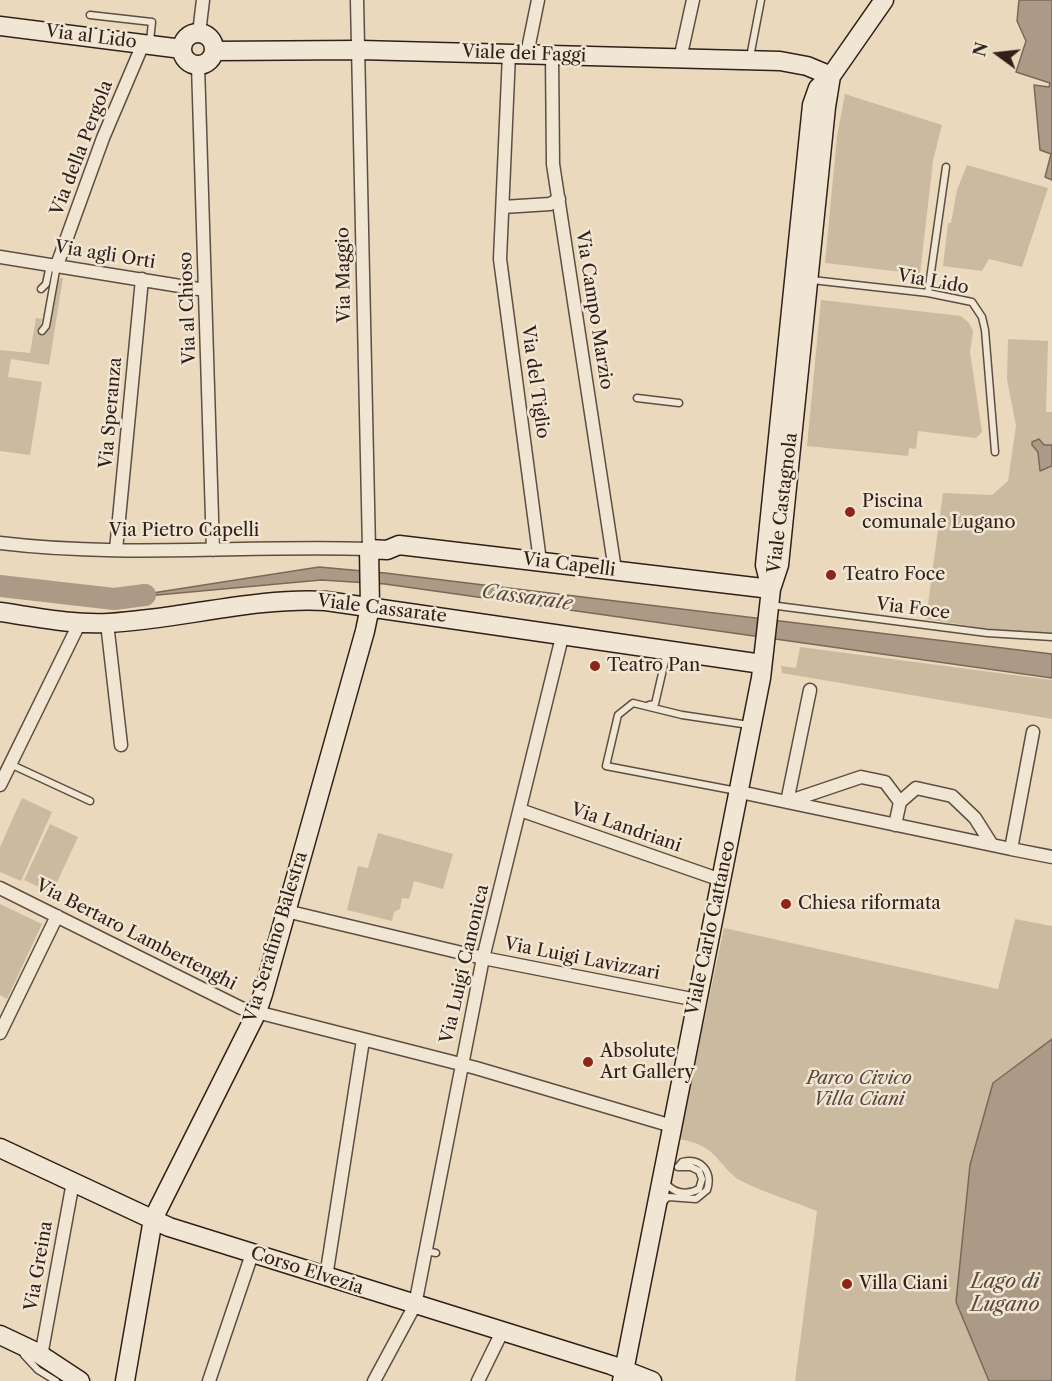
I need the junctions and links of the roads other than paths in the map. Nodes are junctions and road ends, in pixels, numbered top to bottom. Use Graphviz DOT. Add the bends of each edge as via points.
graph roads {
  1 [pos="202,0"];
  2 [pos="357,0"];
  3 [pos="538,0"];
  4 [pos="693,0"];
  5 [pos="761,0"];
  6 [pos="885,0"];
  7 [pos="90,15"];
  8 [pos="0,26"];
  9 [pos="199,33"];
  10 [pos="146,44"];
  11 [pos="182,49"];
  12 [pos="360,50"];
  13 [pos="214,51"];
  14 [pos="518,54"];
  15 [pos="552,55"];
  16 [pos="680,59"];
  17 [pos="749,60"];
  18 [pos="198,65"];
  19 [pos="831,76"];
  20 [pos="946,167"];
  21 [pos="559,199"];
  22 [pos="502,207"];
  23 [pos="0,257"];
  24 [pos="53,265"];
  25 [pos="142,279"];
  26 [pos="808,279"];
  27 [pos="41,289"];
  28 [pos="205,290"];
  29 [pos="928,293"];
  30 [pos="42,331"];
  31 [pos="637,398"];
  32 [pos="679,403"];
  33 [pos="995,452"];
  34 [pos="0,543"];
  35 [pos="116,550"];
  36 [pos="213,550"];
  37 [pos="369,556"];
  38 [pos="540,561"];
  39 [pos="615,570"];
  40 [pos="370,600"];
  41 [pos="770,602"];
  42 [pos="0,612"];
  43 [pos="80,622"];
  44 [pos="107,623"];
  45 [pos="563,633"];
  46 [pos="1052,637"];
  47 [pos="667,649"];
  48 [pos="762,664"];
  49 [pos="810,690"];
  50 [pos="649,705"];
  51 [pos="752,725"];
  52 [pos="1033,732"];
  53 [pos="121,745"];
  54 [pos="5,761"];
  55 [pos="0,785"];
  56 [pos="740,792"];
  57 [pos="90,801"];
  58 [pos="786,802"];
  59 [pos="900,802"];
  60 [pos="520,810"];
  61 [pos="895,825"];
  62 [pos="992,845"];
  63 [pos="1011,849"];
  64 [pos="1052,857"];
  65 [pos="721,880"];
  66 [pos="0,888"];
  67 [pos="286,911"];
  68 [pos="57,916"];
  69 [pos="483,958"];
  70 [pos="697,1000"];
  71 [pos="257,1012"];
  72 [pos="0,1033"];
  73 [pos="363,1040"];
  74 [pos="461,1064"];
  75 [pos="672,1126"];
  76 [pos="0,1148"];
  77 [pos="662,1177"];
  78 [pos="73,1182"];
  79 [pos="153,1219"];
  80 [pos="648,1249"];
  81 [pos="252,1254"];
  82 [pos="326,1277"];
  83 [pos="415,1305"];
  84 [pos="502,1332"];
  85 [pos="0,1336"];
  86 [pos="41,1356"];
  87 [pos="623,1375"];
  88 [pos="56,1381"];
  89 [pos="80,1381"];
  90 [pos="125,1381"];
  91 [pos="210,1381"];
  92 [pos="374,1381"];
  93 [pos="478,1381"];
  94 [pos="651,1381"];
  1 -- 9 [label="street"];
  2 -- 12 [label="street, Via Maggio"];
  3 -- 14 [label="street, Via del Tiglio"];
  4 -- 16 [label="street"];
  5 -- 17 [label="lane"];
  6 -- 19 [label="main road, Viale Castagnola"];
  7 -- 10 [label="lane" via="152,22"];
  8 -- 10 [label="main road, Via al Lido"];
  9 -- 11 [label="main road" via="187,37"];
  9 -- 13 [label="main road" via="210,39"];
  10 -- 11 [label="main road, Via al Lido"];
  10 -- 24 [label="street, Via della Pergola" via="103,138"];
  11 -- 18 [label="main road" via="187,60"];
  12 -- 13 [label="main road, Viale dei Faggi"];
  12 -- 14 [label="main road, Viale dei Faggi"];
  12 -- 37 [label="street, Via Maggio"];
  13 -- 18 [label="main road" via="209,61"];
  14 -- 15 [label="main road, Viale dei Faggi"];
  14 -- 22 [label="street, Via del Tiglio"];
  15 -- 16 [label="main road, Viale dei Faggi"];
  15 -- 21 [label="street, Via Campo Marzio" via="553,164"];
  16 -- 17 [label="main road, Viale dei Faggi"];
  17 -- 19 [label="main road, Viale dei Faggi" via="792,63"];
  18 -- 28 [label="street, Via al Chioso"];
  19 -- 26 [label="main road, Viale Castagnola"];
  19 -- 41 [label="main road, Viale Castagnola" via="818,88 812,105 765,565"];
  20 -- 29 [label="lane"];
  21 -- 22 [label="street" via="550,204"];
  21 -- 39 [label="street, Via Campo Marzio"];
  22 -- 38 [label="street, Via del Tiglio" via="500,259"];
  23 -- 24 [label="street, Via agli Orti"];
  24 -- 25 [label="street, Via agli Orti"];
  24 -- 27 [label="lane"];
  24 -- 30 [label="lane" via="46,326"];
  25 -- 28 [label="street, Via agli Orti"];
  25 -- 35 [label="street, Via Speranza"];
  26 -- 29 [label="lane, Via Lido"];
  26 -- 41 [label="main road, Viale Castagnola" via="779,565"];
  28 -- 36 [label="street, Via al Chioso"];
  29 -- 33 [label="lane, Via Lido" via="972,302 982,317"];
  31 -- 32 [label="lane"];
  34 -- 35 [label="street, Via Pietro Capelli"];
  35 -- 36 [label="street, Via Pietro Capelli"];
  36 -- 37 [label="street, Via Pietro Capelli"];
  37 -- 38 [label="main road, Via Capelli" via="399,545"];
  37 -- 40 [label="main road, Via Serafino Balestra"];
  38 -- 39 [label="main road, Via Capelli"];
  39 -- 41 [label="main road, Via Capelli"];
  40 -- 44 [label="main road, Viale Cassarate" via="289,600"];
  40 -- 45 [label="main road, Viale Cassarate"];
  40 -- 67 [label="main road, Via Serafino Balestra"];
  41 -- 46 [label="lane, Via Foce" via="987,633"];
  41 -- 48 [label="main road, Viale Carlo Cattaneo"];
  42 -- 43 [label="main road, Viale Cassarate"];
  43 -- 44 [label="main road, Viale Cassarate"];
  43 -- 54 [label="street"];
  44 -- 53 [label="street"];
  45 -- 47 [label="main road, Viale Cassarate"];
  45 -- 60 [label="street, Via Luigi Canonica"];
  47 -- 48 [label="main road, Viale Cassarate"];
  47 -- 50 [label="lane" via="655,704"];
  48 -- 51 [label="main road, Viale Carlo Cattaneo"];
  49 -- 58 [label="street"];
  50 -- 51 [label="lane" via="682,715"];
  50 -- 56 [label="lane" via="633,703 618,715 606,766"];
  51 -- 56 [label="main road, Viale Carlo Cattaneo"];
  52 -- 63 [label="street"];
  54 -- 55 [label="street"];
  54 -- 57 [label="lane"];
  56 -- 58 [label="street"];
  56 -- 65 [label="main road, Viale Carlo Cattaneo"];
  58 -- 59 [label="street" via="861,777 885,782"];
  58 -- 61 [label="street"];
  59 -- 61 [label="street"];
  59 -- 62 [label="street" via="915,788 952,796 975,818"];
  60 -- 65 [label="street, Via Landriani"];
  60 -- 69 [label="street, Via Luigi Canonica"];
  61 -- 62 [label="street"];
  62 -- 63 [label="street"];
  63 -- 64 [label="street"];
  65 -- 70 [label="main road, Viale Carlo Cattaneo"];
  66 -- 68 [label="street, Via Bertaro Lambertenghi"];
  67 -- 69 [label="street, Via Luigi Lavizzari"];
  67 -- 71 [label="main road, Via Serafino Balestra"];
  68 -- 71 [label="street, Via Bertaro Lambertenghi" via="241,1008"];
  68 -- 72 [label="street"];
  69 -- 70 [label="street, Via Luigi Lavizzari"];
  69 -- 74 [label="street, Via Luigi Canonica"];
  70 -- 75 [label="main road, Viale Carlo Cattaneo"];
  71 -- 73 [label="street, Via Bertaro Lambertenghi"];
  71 -- 79 [label="main road, Via Serafino Balestra"];
  73 -- 74 [label="street, Via Bertaro Lambertenghi"];
  73 -- 82 [label="street"];
  74 -- 75 [label="street, Via Bertaro Lambertenghi"];
  74 -- 83 [label="street, Via Luigi Canonica" via="431,1252"];
  75 -- 77 [label="main road, Viale Carlo Cattaneo"];
  76 -- 78 [label="main road, Corso Elvezia"];
  77 -- 80 [label="main road, Viale Carlo Cattaneo"];
  77 -- 80 [label="lane" via="674,1191 696,1191 702,1179 699,1171 678,1167 682,1162 692,1161 706,1169 708,1185 696,1199 666,1197 655,1241"];
  78 -- 79 [label="main road, Corso Elvezia"];
  78 -- 86 [label="street, Via Greina"];
  79 -- 81 [label="main road, Corso Elvezia"];
  79 -- 90 [label="main road, Via Serafino Balestra"];
  80 -- 87 [label="main road, Viale Carlo Cattaneo"];
  81 -- 82 [label="main road, Corso Elvezia"];
  81 -- 91 [label="street"];
  82 -- 83 [label="main road, Corso Elvezia"];
  83 -- 84 [label="main road, Corso Elvezia"];
  83 -- 92 [label="street, Via Luigi Canonica"];
  84 -- 87 [label="main road, Corso Elvezia"];
  84 -- 93 [label="street"];
  85 -- 86 [label="main road"];
  85 -- 88 [label="lane"];
  86 -- 89 [label="main road"];
  87 -- 94 [label="main road, Corso Elvezia"];
}
